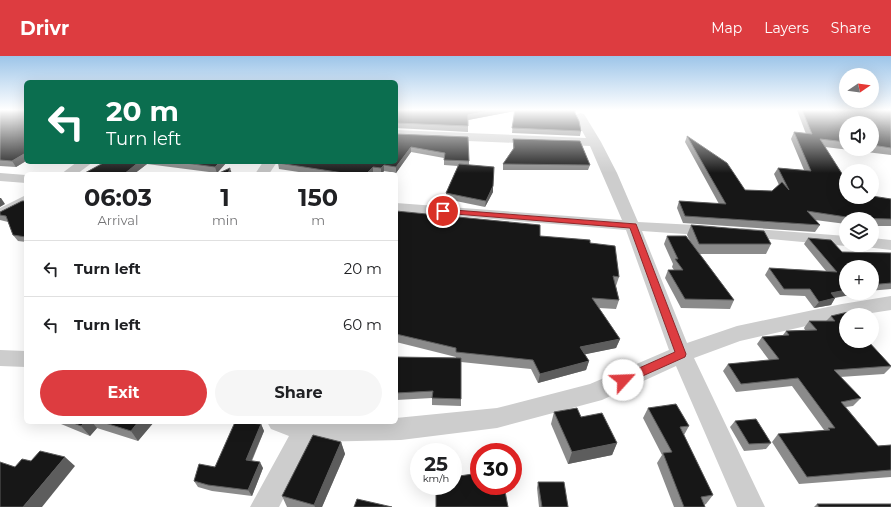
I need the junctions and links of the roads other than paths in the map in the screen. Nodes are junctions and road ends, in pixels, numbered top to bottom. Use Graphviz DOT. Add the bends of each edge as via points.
graph roads {
  1 [pos="589,131"];
  2 [pos="398,134"];
  3 [pos="595,142"];
  4 [pos="83,164"];
  5 [pos="71,172"];
  6 [pos="0,177"];
  7 [pos="24,179"];
  8 [pos="24,200"];
  9 [pos="398,207"];
  10 [pos="0,214"];
  11 [pos="633,226"];
  12 [pos="839,241"];
  13 [pos="879,244"];
  14 [pos="891,245"];
  15 [pos="891,304"];
  16 [pos="681,354"];
  17 [pos="0,358"];
  18 [pos="24,359"];
  19 [pos="285,424"];
  20 [pos="304,431"];
  21 [pos="264,507"];
  22 [pos="751,507"];
  1 -- 3 [label="street"];
  2 -- 3 [label="street"];
  3 -- 11 [label="street"];
  4 -- 5 [label="street"];
  6 -- 7 [label="street"];
  8 -- 10 [label="street"];
  9 -- 11 [label="street"];
  11 -- 12 [label="street"];
  11 -- 16 [label="street"];
  13 -- 14 [label="street"];
  15 -- 16 [label="street" via="842,311 737,334"];
  16 -- 20 [label="street" via="594,393 497,418 401,429"];
  16 -- 22 [label="street"];
  17 -- 18 [label="street"];
  19 -- 20 [label="street"];
  20 -- 21 [label="street"];
}
